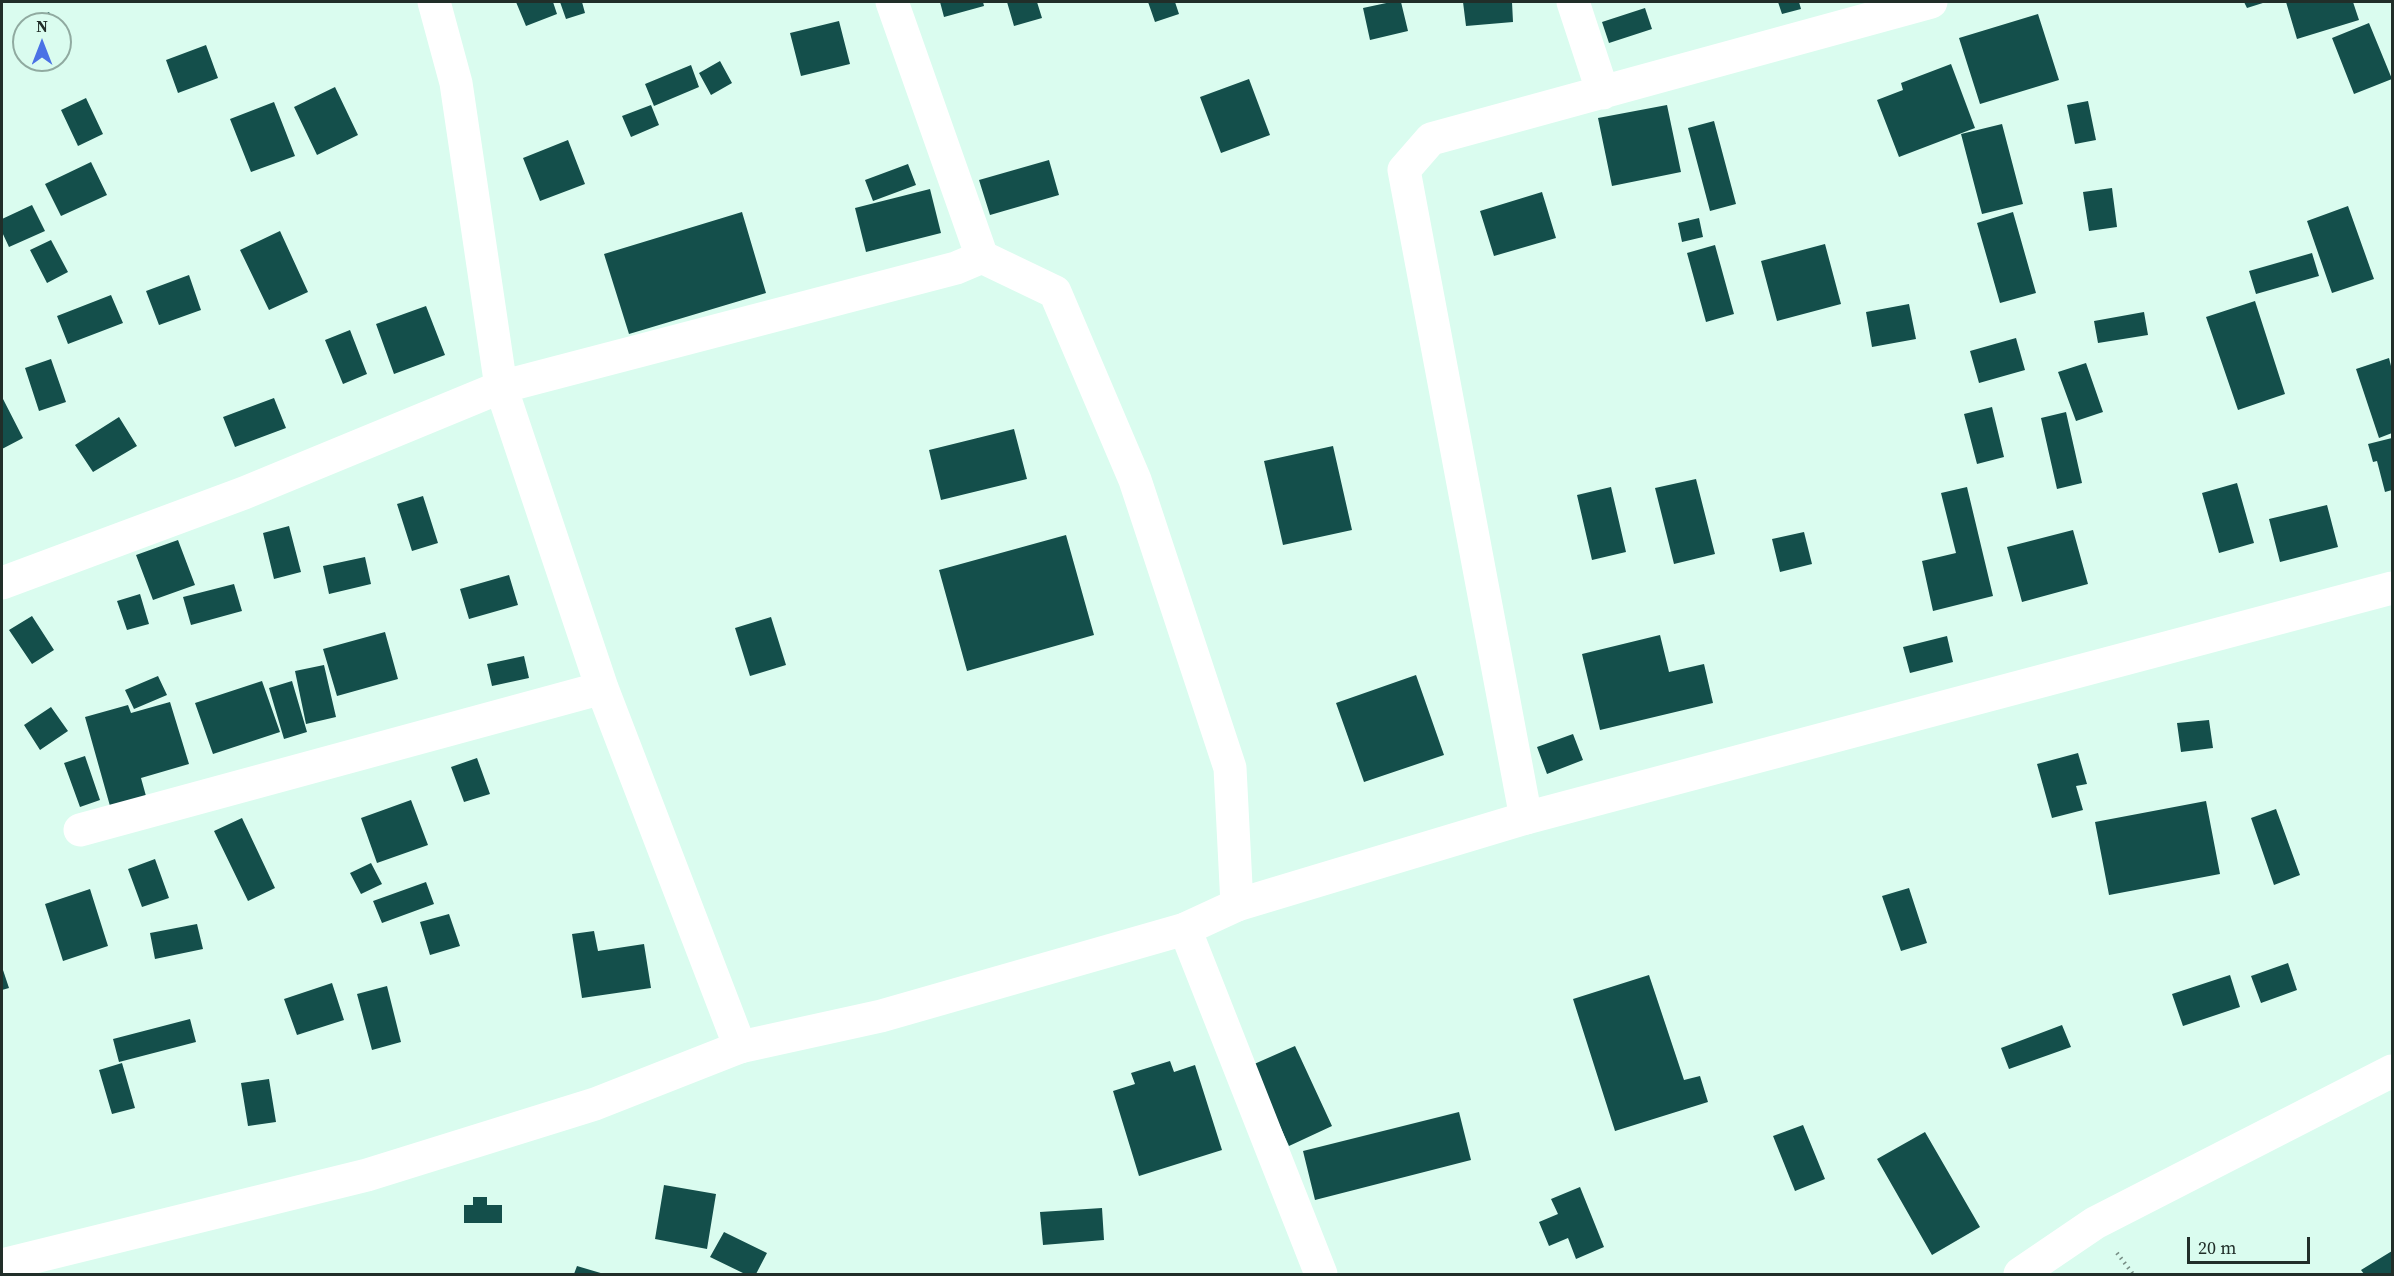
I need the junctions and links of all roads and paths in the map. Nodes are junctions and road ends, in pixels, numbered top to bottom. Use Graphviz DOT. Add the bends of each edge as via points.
graph roads {
  1 [pos="434,2"];
  2 [pos="892,2"];
  3 [pos="1573,2"];
  4 [pos="1931,2"];
  5 [pos="1843,13"];
  6 [pos="1603,93"];
  7 [pos="982,257"];
  8 [pos="501,387"];
  9 [pos="2,583"];
  10 [pos="2392,588"];
  11 [pos="602,688"];
  12 [pos="1526,818"];
  13 [pos="80,830"];
  14 [pos="1237,905"];
  15 [pos="1185,929"];
  16 [pos="740,1047"];
  17 [pos="2392,1071"];
  18 [pos="2,1265"];
  19 [pos="1321,1275"];
  20 [pos="2020,1275"];
  1 -- 8 [label="street" via="456,83"];
  2 -- 7 [label="street"];
  3 -- 6 [label="street"];
  4 -- 5 [label="street"];
  5 -- 6 [label="street"];
  6 -- 12 [label="street" via="1431,139 1404,170"];
  7 -- 8 [label="street" via="956,268"];
  7 -- 14 [label="street" via="1056,292 1135,480 1230,768"];
  8 -- 9 [label="street" via="244,493"];
  8 -- 11 [label="street"];
  10 -- 12 [label="street"];
  11 -- 13 [label="street"];
  11 -- 16 [label="street"];
  12 -- 14 [label="street"];
  14 -- 15 [label="street"];
  15 -- 16 [label="street" via="881,1016"];
  15 -- 19 [label="street"];
  16 -- 18 [label="street" via="595,1104 367,1175"];
  17 -- 20 [label="street" via="2095,1223"];
}
